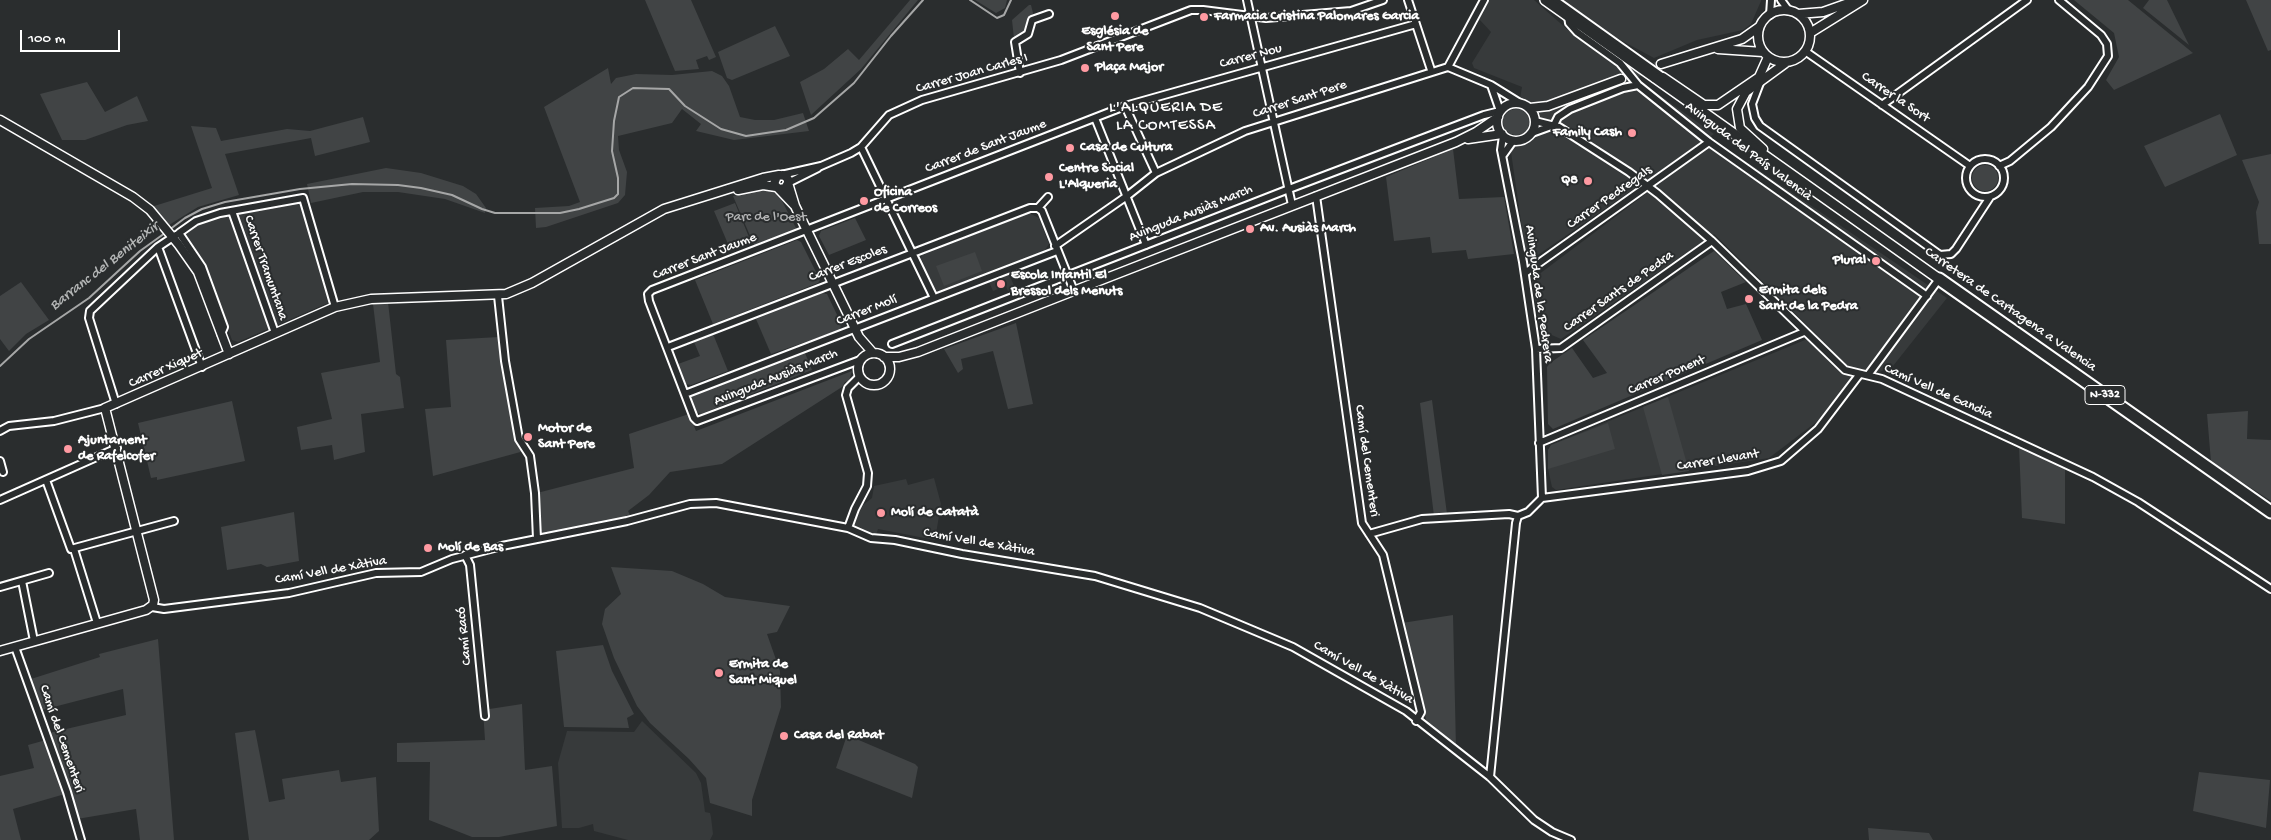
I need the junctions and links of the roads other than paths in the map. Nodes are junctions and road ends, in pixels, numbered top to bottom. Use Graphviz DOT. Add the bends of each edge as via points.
graph roads {
  1 [pos="1247,0"];
  2 [pos="1383,0"];
  3 [pos="1408,0"];
  4 [pos="1484,0"];
  5 [pos="1545,0"];
  6 [pos="1555,0"];
  7 [pos="1771,0"];
  8 [pos="1781,0"];
  9 [pos="1858,0"];
  10 [pos="1863,0"];
  11 [pos="2028,0"];
  12 [pos="2059,0"];
  13 [pos="1789,11"];
  14 [pos="1049,14"];
  15 [pos="1798,14"];
  16 [pos="1770,15"];
  17 [pos="1568,16"];
  18 [pos="1252,17"];
  19 [pos="1416,24"];
  20 [pos="1760,26"];
  21 [pos="1810,33"];
  22 [pos="1706,50"];
  23 [pos="1806,51"];
  24 [pos="1766,54"];
  25 [pos="1632,55"];
  26 [pos="1787,62"];
  27 [pos="1635,64"];
  28 [pos="1662,64"];
  29 [pos="1448,67"];
  30 [pos="1262,68"];
  31 [pos="1431,70"];
  32 [pos="1020,73"];
  33 [pos="1659,78"];
  34 [pos="1621,79"];
  35 [pos="1761,82"];
  36 [pos="1491,85"];
  37 [pos="1638,85"];
  38 [pos="1520,103"];
  39 [pos="1882,105"];
  40 [pos="1125,106"];
  41 [pos="1548,106"];
  42 [pos="1530,108"];
  43 [pos="1499,114"];
  44 [pos="1095,118"];
  45 [pos="0,120"];
  46 [pos="1274,121"];
  47 [pos="1535,121"];
  48 [pos="1554,125"];
  49 [pos="1532,133"];
  50 [pos="1502,135"];
  51 [pos="1513,141"];
  52 [pos="1456,142"];
  53 [pos="1709,142"];
  54 [pos="861,147"];
  55 [pos="1503,155"];
  56 [pos="821,166"];
  57 [pos="1970,166"];
  58 [pos="1999,166"];
  59 [pos="1156,173"];
  60 [pos="780,175"];
  61 [pos="788,183"];
  62 [pos="1648,186"];
  63 [pos="777,188"];
  64 [pos="1289,189"];
  65 [pos="724,192"];
  66 [pos="1127,196"];
  67 [pos="1316,196"];
  68 [pos="1048,197"];
  69 [pos="1990,197"];
  70 [pos="886,199"];
  71 [pos="1829,201"];
  72 [pos="1292,205"];
  73 [pos="794,206"];
  74 [pos="1038,208"];
  75 [pos="232,211"];
  76 [pos="807,232"];
  77 [pos="174,235"];
  78 [pos="1712,241"];
  79 [pos="1146,246"];
  80 [pos="158,247"];
  81 [pos="1056,248"];
  82 [pos="912,253"];
  83 [pos="1525,273"];
  84 [pos="1068,276"];
  85 [pos="1939,279"];
  86 [pos="833,283"];
  87 [pos="1074,290"];
  88 [pos="498,296"];
  89 [pos="1927,296"];
  90 [pos="934,298"];
  91 [pos="335,307"];
  92 [pos="855,329"];
  93 [pos="1804,332"];
  94 [pos="275,333"];
  95 [pos="859,337"];
  96 [pos="892,344"];
  97 [pos="668,347"];
  98 [pos="1536,349"];
  99 [pos="918,352"];
  100 [pos="873,353"];
  101 [pos="229,354"];
  102 [pos="884,357"];
  103 [pos="861,359"];
  104 [pos="202,367"];
  105 [pos="890,368"];
  106 [pos="1859,375"];
  107 [pos="1868,376"];
  108 [pos="859,377"];
  109 [pos="685,394"];
  110 [pos="116,404"];
  111 [pos="105,408"];
  112 [pos="0,431"];
  113 [pos="1539,443"];
  114 [pos="117,448"];
  115 [pos="0,461"];
  116 [pos="3,472"];
  117 [pos="46,480"];
  118 [pos="1542,498"];
  119 [pos="0,500"];
  120 [pos="2271,512"];
  121 [pos="1518,516"];
  122 [pos="174,521"];
  123 [pos="848,528"];
  124 [pos="136,531"];
  125 [pos="1368,534"];
  126 [pos="537,540"];
  127 [pos="76,548"];
  128 [pos="465,555"];
  129 [pos="49,573"];
  130 [pos="22,581"];
  131 [pos="0,587"];
  132 [pos="2271,589"];
  133 [pos="152,607"];
  134 [pos="97,623"];
  135 [pos="34,641"];
  136 [pos="15,647"];
  137 [pos="0,652"];
  138 [pos="486,716"];
  139 [pos="1416,721"];
  140 [pos="1490,777"];
  141 [pos="81,840"];
  142 [pos="1571,840"];
  1 -- 18 [label="street"];
  2 -- 18 [label="street, Carrer Joan Carles I" via="1351,11"];
  3 -- 19 [label="street"];
  4 -- 29 [label="street"];
  5 -- 17 [label="main road, Avinguda del País Valencià"];
  6 -- 25 [label="street, Avinguda del País Valencià"];
  7 -- 16 [label="street"];
  8 -- 13 [label="street"];
  9 -- 15 [label="street" via="1823,12"];
  10 -- 21 [label="street"];
  11 -- 39 [label="street"];
  12 -- 58 [label="street" via="2101,35 2107,44 2108,56 2088,87 2056,122 2010,161"];
  13 -- 15 [label="street"];
  13 -- 16 [label="street"];
  14 -- 32 [label="street" via="1032,20 1028,34 1015,42"];
  15 -- 21 [label="street"];
  16 -- 20 [label="street"];
  17 -- 27 [label="main road, Avinguda del País Valencià"];
  17 -- 37 [label="street, Avinguda del País Valencià" via="1569,23 1577,32 1620,63"];
  18 -- 30 [label="street"];
  18 -- 32 [label="street, Carrer Joan Carles I" via="1192,10"];
  19 -- 30 [label="street, Carrer Nou"];
  19 -- 31 [label="street"];
  20 -- 22 [label="street" via="1742,39"];
  20 -- 24 [label="street" via="1758,39"];
  21 -- 23 [label="street"];
  22 -- 24 [label="street"];
  22 -- 28 [label="street"];
  23 -- 26 [label="street"];
  23 -- 39 [label="street, Carrer la Sort"];
  24 -- 26 [label="street" via="1777,61"];
  24 -- 33 [label="street" via="1759,77 1718,105 1704,105"];
  25 -- 27 [label="street"];
  25 -- 33 [label="street, Avinguda del País Valencià"];
  26 -- 35 [label="street"];
  27 -- 33 [label="main road, Avinguda del País Valencià"];
  29 -- 31 [label="street, Carrer Sant Pere"];
  29 -- 36 [label="street"];
  30 -- 40 [label="street, Carrer Nou"];
  30 -- 46 [label="street"];
  31 -- 46 [label="street, Carrer Sant Pere"];
  32 -- 54 [label="street, Carrer Joan Carles I" via="942,93 892,113"];
  33 -- 71 [label="main road, Avinguda del País Valencià"];
  34 -- 41 [label="street"];
  35 -- 69 [label="street" via="1752,104 1760,126 1940,255 1951,254 1956,249"];
  35 -- 71 [label="street" via="1739,102 1740,128 1760,147 1821,191"];
  36 -- 38 [label="street"];
  36 -- 43 [label="street"];
  37 -- 48 [label="street" via="1570,109 1558,117"];
  37 -- 53 [label="street, Avinguda del País Valencià"];
  38 -- 42 [label="street"];
  38 -- 43 [label="street" via="1509,104"];
  39 -- 57 [label="street, Carrer la Sort"];
  40 -- 44 [label="street, Carrer Nou"];
  40 -- 59 [label="street"];
  41 -- 42 [label="street"];
  41 -- 47 [label="street"];
  42 -- 47 [label="street"];
  43 -- 50 [label="street" via="1498,126"];
  43 -- 52 [label="street" via="1476,132"];
  43 -- 64 [label="street, Avinguda Ausiàs March" via="1484,115"];
  44 -- 66 [label="street"];
  44 -- 70 [label="street, Carrer de Sant Jaume"];
  45 -- 77 [label="street" via="133,196"];
  46 -- 59 [label="street, Carrer Sant Pere" via="1235,135"];
  46 -- 64 [label="street"];
  47 -- 48 [label="street, Camí Vell de Gandia"];
  47 -- 49 [label="street"];
  48 -- 49 [label="street"];
  48 -- 62 [label="street, Camí Vell de Gandia" via="1591,146"];
  49 -- 51 [label="street"];
  50 -- 51 [label="street"];
  50 -- 52 [label="street"];
  50 -- 55 [label="street, Avinguda de la Pedrera"];
  51 -- 55 [label="street"];
  52 -- 67 [label="street"];
  53 -- 62 [label="street, Carrer Pedregals"];
  53 -- 89 [label="street, Avinguda del País Valencià"];
  54 -- 56 [label="street, Carrer Joan Carles I"];
  54 -- 70 [label="street"];
  55 -- 83 [label="street, Avinguda de la Pedrera"];
  56 -- 60 [label="street, Carrer Joan Carles I"];
  56 -- 61 [label="street, Carrer Joan Carles I"];
  57 -- 58 [label="street" via="1984,159"];
  57 -- 69 [label="street" via="1966,174 1968,186 1974,194"];
  58 -- 69 [label="street" via="2004,176 2002,185"];
  59 -- 66 [label="street, Carrer Sant Pere"];
  60 -- 61 [label="street" via="787,177"];
  60 -- 63 [label="street" via="774,180"];
  60 -- 65 [label="street"];
  61 -- 63 [label="street" via="785,188"];
  61 -- 73 [label="street"];
  62 -- 78 [label="street, Camí Vell de Gandia"];
  62 -- 83 [label="street, Carrer Pedregals"];
  63 -- 65 [label="street" via="763,185"];
  63 -- 73 [label="street"];
  64 -- 72 [label="street"];
  64 -- 79 [label="street, Avinguda Ausiàs March"];
  65 -- 88 [label="street, Carrer Xiquet" via="664,210 532,283"];
  66 -- 79 [label="street"];
  66 -- 81 [label="street, Carrer Molí"];
  67 -- 72 [label="street"];
  67 -- 125 [label="street, Camí del Cementeri" via="1362,523"];
  68 -- 74 [label="street"];
  70 -- 76 [label="street, Carrer Sant Jaume"];
  70 -- 82 [label="street"];
  71 -- 85 [label="main road, Carretera de Cartagena a Valencia"];
  72 -- 87 [label="street"];
  73 -- 76 [label="street"];
  74 -- 81 [label="street"];
  74 -- 82 [label="street, Carrer Escoles" via="1030,208"];
  75 -- 77 [label="street" via="208,216"];
  75 -- 91 [label="street" via="300,198 305,200"];
  75 -- 94 [label="street, Carrer Tramuntana"];
  76 -- 86 [label="street"];
  76 -- 97 [label="street, Carrer Sant Jaume" via="652,290 648,298"];
  77 -- 80 [label="street"];
  77 -- 101 [label="street" via="198,272"];
  78 -- 93 [label="street, Camí Vell de Gandia"];
  78 -- 98 [label="street, Carrer Sants de Pedra" via="1561,348"];
  79 -- 84 [label="street, Avinguda Ausiàs March"];
  80 -- 104 [label="street"];
  80 -- 110 [label="street" via="90,311 89,318"];
  81 -- 84 [label="street"];
  81 -- 90 [label="street, Carrer Molí"];
  82 -- 86 [label="street, Carrer Escoles"];
  82 -- 90 [label="street"];
  83 -- 98 [label="street, Avinguda de la Pedrera"];
  84 -- 87 [label="street"];
  84 -- 96 [label="street, Avinguda Ausiàs March"];
  85 -- 89 [label="street"];
  85 -- 120 [label="highway, Carretera de Cartagena a Valencia / N-332"];
  86 -- 92 [label="street"];
  86 -- 97 [label="street, Carrer Escoles"];
  87 -- 99 [label="street"];
  88 -- 91 [label="street, Carrer Xiquet" via="371,299"];
  88 -- 126 [label="street" via="505,361 519,439 530,456"];
  89 -- 107 [label="street"];
  90 -- 92 [label="street, Carrer Molí"];
  91 -- 94 [label="street, Carrer Xiquet"];
  92 -- 95 [label="street"];
  92 -- 109 [label="street, Carrer Molí"];
  93 -- 106 [label="street, Camí Vell de Gandia" via="1845,370"];
  93 -- 113 [label="street, Carrer Ponent"];
  94 -- 101 [label="street, Carrer Xiquet"];
  95 -- 100 [label="street"];
  95 -- 103 [label="street"];
  97 -- 109 [label="street"];
  98 -- 113 [label="street, Avinguda de la Pedrera"];
  99 -- 102 [label="street"];
  99 -- 105 [label="street"];
  100 -- 102 [label="street"];
  100 -- 103 [label="street"];
  101 -- 104 [label="street, Carrer Xiquet"];
  102 -- 105 [label="street"];
  103 -- 108 [label="street" via="857,368"];
  103 -- 109 [label="street, Avinguda Ausiàs March" via="701,421 694,418"];
  104 -- 110 [label="street, Carrer Xiquet"];
  105 -- 108 [label="street" via="888,377 878,385 870,385"];
  106 -- 107 [label="street, Camí Vell de Gandia"];
  106 -- 118 [label="street, Carrer Llevant" via="1818,429 1781,462 1748,471"];
  107 -- 132 [label="street, Camí Vell de Gandia" via="1882,379 2107,485"];
  108 -- 123 [label="street" via="846,395 868,472 867,486"];
  110 -- 111 [label="street, Carrer Xiquet"];
  111 -- 112 [label="street, Carrer Xiquet" via="54,421 9,426"];
  111 -- 114 [label="street"];
  113 -- 118 [label="street, Avinguda de la Pedrera"];
  114 -- 117 [label="street"];
  114 -- 124 [label="street"];
  115 -- 116 [label="street"];
  117 -- 119 [label="street"];
  117 -- 127 [label="street" via="70,548"];
  118 -- 121 [label="street" via="1528,512"];
  121 -- 125 [label="street" via="1422,519"];
  121 -- 140 [label="street"];
  122 -- 124 [label="street"];
  123 -- 126 [label="street, Camí Vell de Xàtiva" via="700,502"];
  123 -- 139 [label="street, Camí Vell de Xàtiva" via="871,538 1095,576 1181,601 1293,647 1394,704"];
  124 -- 127 [label="street"];
  124 -- 133 [label="street" via="154,600"];
  125 -- 139 [label="street, Camí del Cementeri" via="1383,555 1421,712"];
  126 -- 128 [label="street, Camí Vell de Xàtiva"];
  127 -- 134 [label="street"];
  128 -- 133 [label="street, Camí Vell de Xàtiva" via="421,572 367,575 297,592 164,610"];
  128 -- 138 [label="street, Camí Racó" via="470,565"];
  129 -- 130 [label="street"];
  130 -- 131 [label="street"];
  130 -- 135 [label="street"];
  133 -- 134 [label="street"];
  134 -- 135 [label="street"];
  135 -- 136 [label="street"];
  136 -- 137 [label="street"];
  136 -- 141 [label="street, Camí del Cementeri"];
  139 -- 140 [label="street, Camí Vell de Xàtiva"];
  140 -- 142 [label="street, Camí Vell de Xàtiva" via="1534,820"];
}
